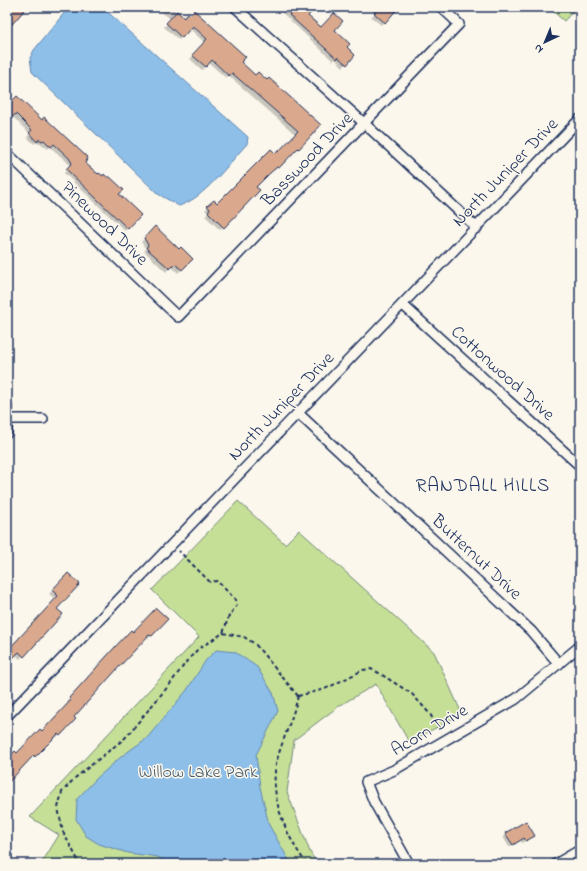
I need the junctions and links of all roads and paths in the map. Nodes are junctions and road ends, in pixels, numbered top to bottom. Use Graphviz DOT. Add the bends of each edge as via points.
graph roads {
  1 [pos="235,7"];
  2 [pos="441,7"];
  3 [pos="580,119"];
  4 [pos="365,124"];
  5 [pos="7,154"];
  6 [pos="476,228"];
  7 [pos="403,305"];
  8 [pos="178,317"];
  9 [pos="7,406"];
  10 [pos="298,413"];
  11 [pos="8,419"];
  12 [pos="43,419"];
  13 [pos="7,433"];
  14 [pos="580,466"];
  15 [pos="172,544"];
  16 [pos="223,633"];
  17 [pos="580,646"];
  18 [pos="559,664"];
  19 [pos="298,696"];
  20 [pos="7,716"];
  21 [pos="445,741"];
  22 [pos="580,850"];
  23 [pos="78,863"];
  24 [pos="83,864"];
  25 [pos="307,864"];
  26 [pos="409,864"];
  27 [pos="556,864"];
  1 -- 4 [label="street"];
  2 -- 4 [label="street, Basswood Drive" via="459,24"];
  3 -- 6 [label="street, North Juniper Drive"];
  4 -- 6 [label="street"];
  4 -- 8 [label="street, Basswood Drive"];
  5 -- 8 [label="street, Pinewood Drive"];
  6 -- 7 [label="street, North Juniper Drive"];
  7 -- 10 [label="street, North Juniper Drive"];
  7 -- 14 [label="street, Cottonwood Drive"];
  9 -- 11 [label="street"];
  10 -- 15 [label="street, North Juniper Drive"];
  10 -- 18 [label="street, Butternut Drive" via="531,631"];
  11 -- 12 [label="street"];
  11 -- 13 [label="street"];
  15 -- 16 [label="path" via="210,582 217,581 236,600 237,605 229,616"];
  15 -- 20 [label="street, North Juniper Drive"];
  16 -- 19 [label="path" via="244,637 255,644"];
  16 -- 23 [label="path" via="198,650 124,738 75,778 62,792 58,808 64,832"];
  17 -- 18 [label="street, Acorn Drive"];
  18 -- 21 [label="street, Acorn Drive" via="516,699"];
  19 -- 21 [label="path" via="320,690 363,670 371,669 412,694 430,714"];
  19 -- 25 [label="path" via="294,717 277,762 276,794 283,822"];
  21 -- 26 [label="street, Acorn Drive" via="394,770 366,782 374,802"];
  22 -- 27 [label="street"];
  23 -- 24 [label="path"];
}
